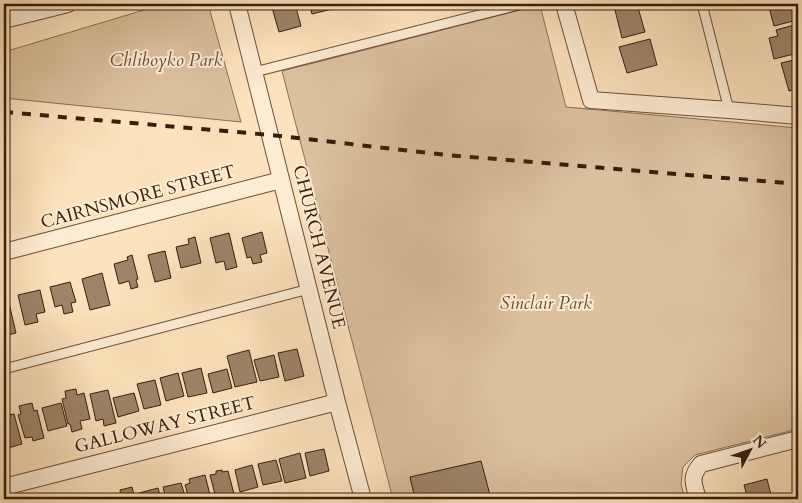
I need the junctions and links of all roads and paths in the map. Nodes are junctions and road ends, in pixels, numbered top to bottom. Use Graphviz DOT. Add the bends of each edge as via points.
graph roads {
  1 [pos="68,4"];
  2 [pos="237,4"];
  3 [pos="522,4"];
  4 [pos="564,4"];
  5 [pos="702,4"];
  6 [pos="4,20"];
  7 [pos="255,72"];
  8 [pos="729,110"];
  9 [pos="798,116"];
  10 [pos="281,180"];
  11 [pos="4,252"];
  12 [pos="309,290"];
  13 [pos="4,369"];
  14 [pos="337,402"];
  15 [pos="798,439"];
  16 [pos="4,487"];
  17 [pos="364,499"];
  18 [pos="698,499"];
  1 -- 6 [label="street"];
  2 -- 7 [label="street, CHURCH AVENUE"];
  3 -- 7 [label="lane"];
  4 -- 8 [label="street" via="592,100"];
  5 -- 8 [label="lane"];
  7 -- 10 [label="street, CHURCH AVENUE"];
  8 -- 9 [label="street"];
  10 -- 11 [label="street, CAIRNSMORE STREET"];
  10 -- 12 [label="street, CHURCH AVENUE"];
  12 -- 13 [label="lane"];
  12 -- 14 [label="street, CHURCH AVENUE"];
  14 -- 16 [label="street, GALLOWAY STREET"];
  14 -- 17 [label="street, CHURCH AVENUE"];
  15 -- 18 [label="street" via="701,464 693,475"];
}
